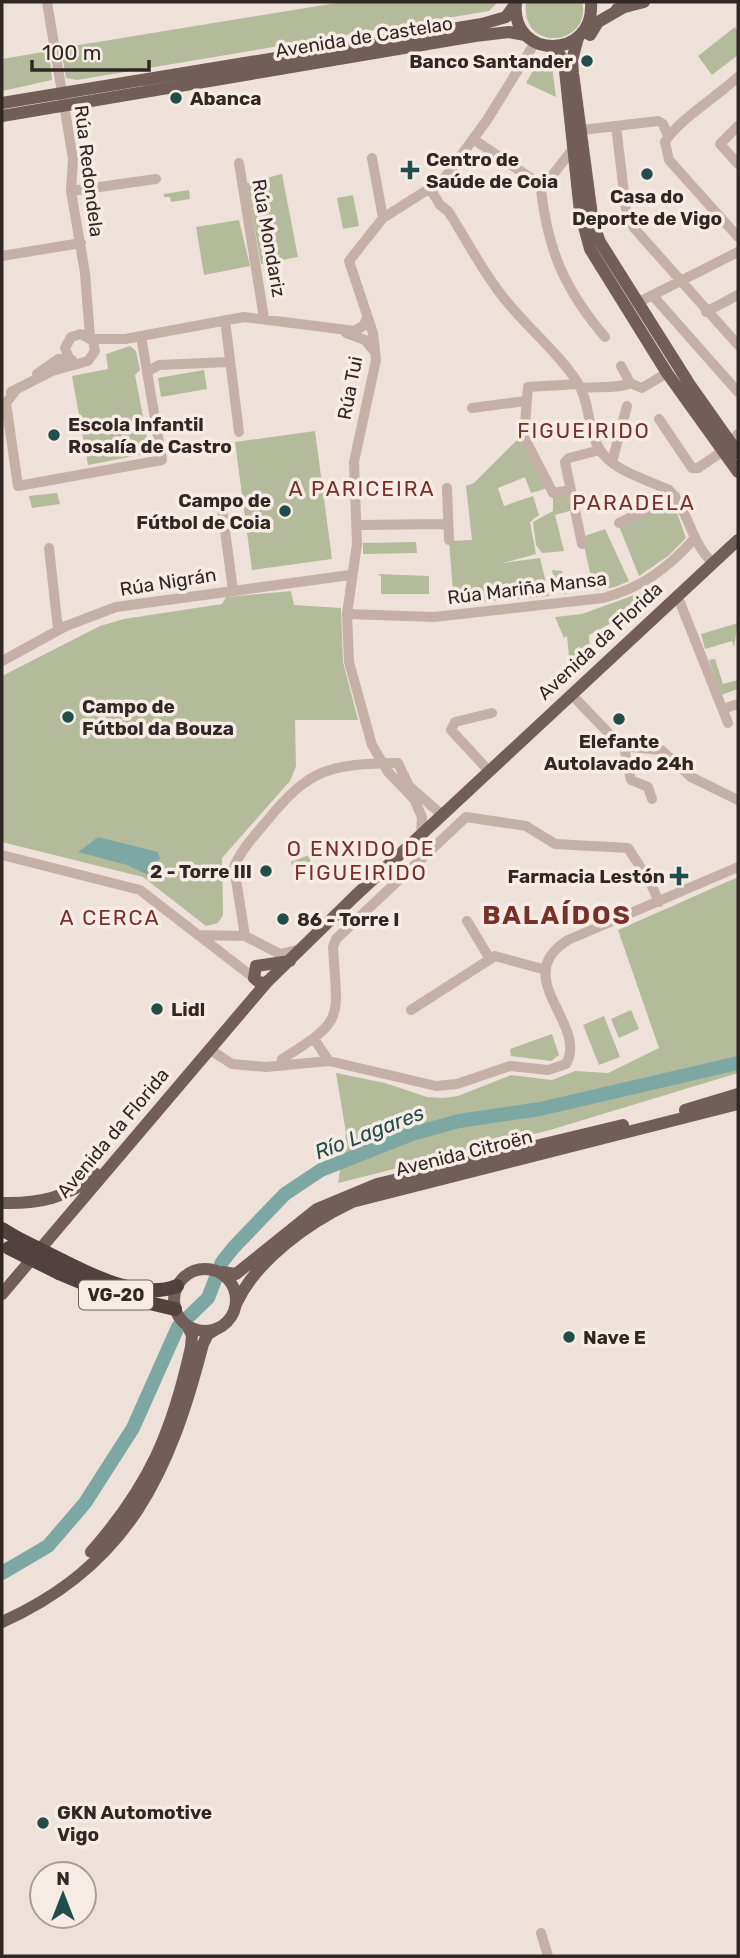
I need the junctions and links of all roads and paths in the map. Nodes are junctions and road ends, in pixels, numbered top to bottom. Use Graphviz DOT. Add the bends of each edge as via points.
graph roads {
  1 [pos="514,2"];
  2 [pos="591,2"];
  3 [pos="644,2"];
  4 [pos="47,3"];
  5 [pos="624,7"];
  6 [pos="589,21"];
  7 [pos="470,32"];
  8 [pos="525,35"];
  9 [pos="578,38"];
  10 [pos="548,46"];
  11 [pos="531,48"];
  12 [pos="738,78"];
  13 [pos="570,79"];
  14 [pos="63,99"];
  15 [pos="2,103"];
  16 [pos="2,116"];
  17 [pos="616,126"];
  18 [pos="738,126"];
  19 [pos="582,130"];
  20 [pos="668,136"];
  21 [pos="473,139"];
  22 [pos="572,150"];
  23 [pos="372,158"];
  24 [pos="239,163"];
  25 [pos="738,164"];
  26 [pos="156,179"];
  27 [pos="544,187"];
  28 [pos="431,190"];
  29 [pos="71,191"];
  30 [pos="383,218"];
  31 [pos="738,237"];
  32 [pos="81,243"];
  33 [pos="738,252"];
  34 [pos="2,256"];
  35 [pos="681,282"];
  36 [pos="738,295"];
  37 [pos="653,296"];
  38 [pos="637,303"];
  39 [pos="706,312"];
  40 [pos="264,318"];
  41 [pos="367,318"];
  42 [pos="225,320"];
  43 [pos="343,331"];
  44 [pos="141,336"];
  45 [pos="605,337"];
  46 [pos="91,338"];
  47 [pos="125,339"];
  48 [pos="738,345"];
  49 [pos="95,351"];
  50 [pos="375,352"];
  51 [pos="69,358"];
  52 [pos="230,362"];
  53 [pos="79,363"];
  54 [pos="621,366"];
  55 [pos="147,372"];
  56 [pos="667,373"];
  57 [pos="32,379"];
  58 [pos="630,383"];
  59 [pos="580,386"];
  60 [pos="16,390"];
  61 [pos="738,392"];
  62 [pos="2,397"];
  63 [pos="526,401"];
  64 [pos="627,406"];
  65 [pos="472,408"];
  66 [pos="659,419"];
  67 [pos="239,432"];
  68 [pos="733,445"];
  69 [pos="600,450"];
  70 [pos="612,462"];
  71 [pos="738,472"];
  72 [pos="446,488"];
  73 [pos="571,490"];
  74 [pos="675,496"];
  75 [pos="221,501"];
  76 [pos="619,523"];
  77 [pos="448,524"];
  78 [pos="356,525"];
  79 [pos="449,540"];
  80 [pos="693,540"];
  81 [pos="738,540"];
  82 [pos="582,544"];
  83 [pos="49,548"];
  84 [pos="712,563"];
  85 [pos="350,575"];
  86 [pos="233,590"];
  87 [pos="677,595"];
  88 [pos="347,614"];
  89 [pos="58,629"];
  90 [pos="2,661"];
  91 [pos="571,694"];
  92 [pos="738,704"];
  93 [pos="723,709"];
  94 [pos="492,713"];
  95 [pos="728,723"];
  96 [pos="372,745"];
  97 [pos="624,747"];
  98 [pos="382,763"];
  99 [pos="362,764"];
  100 [pos="489,771"];
  101 [pos="388,772"];
  102 [pos="404,772"];
  103 [pos="414,799"];
  104 [pos="652,799"];
  105 [pos="738,800"];
  106 [pos="426,803"];
  107 [pos="442,815"];
  108 [pos="421,834"];
  109 [pos="2,855"];
  110 [pos="738,867"];
  111 [pos="659,902"];
  112 [pos="467,921"];
  113 [pos="198,935"];
  114 [pos="246,938"];
  115 [pos="299,949"];
  116 [pos="226,956"];
  117 [pos="490,959"];
  118 [pos="290,961"];
  119 [pos="264,965"];
  120 [pos="545,970"];
  121 [pos="262,980"];
  122 [pos="411,1010"];
  123 [pos="310,1042"];
  124 [pos="209,1049"];
  125 [pos="329,1061"];
  126 [pos="301,1062"];
  127 [pos="280,1066"];
  128 [pos="738,1094"];
  129 [pos="738,1104"];
  130 [pos="106,1170"];
  131 [pos="2,1203"];
  132 [pos="2,1230"];
  133 [pos="7,1244"];
  134 [pos="61,1267"];
  135 [pos="229,1275"];
  136 [pos="177,1286"];
  137 [pos="2,1294"];
  138 [pos="236,1304"];
  139 [pos="175,1310"];
  140 [pos="218,1328"];
  141 [pos="192,1330"];
  142 [pos="189,1393"];
  143 [pos="181,1448"];
  144 [pos="2,1614"];
  145 [pos="2,1622"];
  146 [pos="541,1933"];
  147 [pos="548,1956"];
  1 -- 7 [label="main road, Avenida de Castelao" via="506,17"];
  1 -- 8 [label="main road"];
  2 -- 6 [label="main road"];
  3 -- 5 [label="main road"];
  4 -- 14 [label="street, Rúa Redondela"];
  5 -- 6 [label="main road"];
  5 -- 13 [label="main road" via="598,22 579,50"];
  6 -- 9 [label="main road"];
  7 -- 8 [label="main road, Avenida de Castelao"];
  7 -- 11 [label="main road" via="476,41 513,37"];
  7 -- 14 [label="main road, Avenida de Castelao"];
  8 -- 10 [label="main road"];
  9 -- 10 [label="main road"];
  9 -- 13 [label="main road"];
  10 -- 13 [label="main road" via="561,55"];
  11 -- 13 [label="main road" via="555,57"];
  11 -- 21 [label="street, Rúa Tui"];
  12 -- 20 [label="street"];
  13 -- 19 [label="main road"];
  13 -- 22 [label="main road"];
  14 -- 15 [label="main road, Avenida de Castelao"];
  14 -- 16 [label="main road, Avenida de Castelao"];
  14 -- 29 [label="street, Rúa Redondela" via="73,159"];
  17 -- 19 [label="street"];
  17 -- 20 [label="street" via="658,121"];
  17 -- 35 [label="street" via="629,219"];
  18 -- 25 [label="street" via="719,144"];
  19 -- 38 [label="main road" via="593,223"];
  20 -- 31 [label="street" via="668,160"];
  21 -- 27 [label="street"];
  21 -- 28 [label="street, Rúa Tui"];
  22 -- 27 [label="street"];
  22 -- 56 [label="main road" via="590,249"];
  23 -- 30 [label="street"];
  24 -- 40 [label="street, Rúa Mondariz"];
  26 -- 29 [label="street"];
  27 -- 45 [label="street" via="552,251 570,287"];
  28 -- 30 [label="street, Rúa Tui"];
  28 -- 59 [label="street" via="497,290"];
  29 -- 32 [label="street, Rúa Redondela"];
  30 -- 41 [label="street, Rúa Tui" via="349,261"];
  32 -- 34 [label="street"];
  32 -- 46 [label="street, Rúa Redondela"];
  33 -- 35 [label="street"];
  35 -- 37 [label="street"];
  35 -- 39 [label="street"];
  36 -- 39 [label="street"];
  37 -- 38 [label="street"];
  37 -- 61 [label="street"];
  38 -- 68 [label="main road"];
  39 -- 48 [label="street"];
  40 -- 42 [label="street"];
  40 -- 43 [label="street"];
  41 -- 43 [label="street" via="359,329"];
  41 -- 50 [label="street, Rúa Tui"];
  42 -- 44 [label="street"];
  42 -- 52 [label="street"];
  43 -- 50 [label="street" via="365,340"];
  44 -- 47 [label="street"];
  44 -- 55 [label="street"];
  46 -- 47 [label="street"];
  46 -- 49 [label="street"];
  46 -- 51 [label="street" via="81,334 69,338 65,348"];
  47 -- 49 [label="street"];
  49 -- 53 [label="street" via="88,361"];
  50 -- 78 [label="street, Rúa Tui" via="376,372 355,449"];
  51 -- 53 [label="street"];
  51 -- 57 [label="street" via="58,359"];
  52 -- 55 [label="street" via="159,365"];
  52 -- 67 [label="street"];
  53 -- 57 [label="street"];
  54 -- 58 [label="street"];
  55 -- 60 [label="street" via="162,460 18,486 6,403"];
  56 -- 58 [label="street" via="642,388"];
  56 -- 68 [label="main road"];
  57 -- 60 [label="street"];
  58 -- 59 [label="street" via="623,387"];
  59 -- 63 [label="street" via="533,385 528,387"];
  59 -- 69 [label="street"];
  60 -- 62 [label="street"];
  63 -- 65 [label="street"];
  63 -- 73 [label="street" via="524,437 552,493"];
  64 -- 70 [label="street"];
  66 -- 68 [label="street" via="692,468"];
  68 -- 71 [label="main road"];
  69 -- 70 [label="street"];
  69 -- 73 [label="street" via="565,462"];
  70 -- 74 [label="street"];
  72 -- 77 [label="street"];
  73 -- 82 [label="street"];
  74 -- 76 [label="street"];
  74 -- 80 [label="street"];
  75 -- 86 [label="street"];
  77 -- 78 [label="street"];
  77 -- 79 [label="street"];
  78 -- 85 [label="street, Rúa Tui"];
  80 -- 84 [label="street"];
  80 -- 88 [label="street, Rúa Mariña Mansa" via="650,580 603,598 434,617"];
  81 -- 84 [label="main road, Avenida da Florida"];
  83 -- 89 [label="street"];
  84 -- 87 [label="main road, Avenida da Florida"];
  85 -- 86 [label="street, Rúa Nigrán"];
  85 -- 88 [label="street, Rúa Tui"];
  86 -- 89 [label="street, Rúa Nigrán" via="123,606"];
  87 -- 91 [label="main road, Avenida da Florida"];
  87 -- 93 [label="street"];
  88 -- 96 [label="street, Rúa Tui" via="351,677"];
  89 -- 90 [label="street, Rúa Nigrán"];
  91 -- 97 [label="street"];
  91 -- 100 [label="main road, Avenida da Florida"];
  92 -- 93 [label="street"];
  93 -- 95 [label="street"];
  94 -- 100 [label="street" via="455,722 451,730"];
  96 -- 98 [label="street, Rúa Tui"];
  96 -- 99 [label="street"];
  97 -- 104 [label="street" via="631,780 648,787"];
  97 -- 105 [label="street" via="661,750 691,777"];
  98 -- 99 [label="street"];
  98 -- 101 [label="street, Rúa Tui"];
  98 -- 102 [label="street" via="398,762"];
  99 -- 101 [label="street"];
  99 -- 114 [label="street" via="323,771 297,787 239,856 234,867"];
  100 -- 107 [label="main road, Avenida da Florida"];
  101 -- 102 [label="street"];
  101 -- 103 [label="street, Rúa Tui"];
  102 -- 106 [label="street, Rúa Tui" via="409,786"];
  103 -- 106 [label="street, Rúa Tui"];
  103 -- 108 [label="street" via="422,817"];
  106 -- 107 [label="street, Rúa Tui"];
  107 -- 108 [label="main road, Avenida da Florida"];
  108 -- 115 [label="main road, Avenida da Florida"];
  109 -- 113 [label="street" via="140,890"];
  110 -- 111 [label="street"];
  111 -- 120 [label="street" via="568,940 553,951"];
  111 -- 123 [label="street" via="628,848 555,844 526,826 466,817 336,939 332,947 336,1012 331,1025"];
  112 -- 117 [label="street"];
  113 -- 114 [label="street"];
  113 -- 116 [label="street"];
  114 -- 115 [label="street" via="280,954"];
  114 -- 116 [label="street" via="231,943"];
  114 -- 119 [label="street"];
  115 -- 118 [label="main road, Avenida da Florida"];
  116 -- 121 [label="street" via="233,965"];
  117 -- 120 [label="street" via="500,956"];
  117 -- 122 [label="street"];
  118 -- 119 [label="main road"];
  118 -- 121 [label="main road, Avenida da Florida"];
  119 -- 121 [label="main road" via="271,971"];
  120 -- 125 [label="street" via="547,987 571,1046 566,1064 555,1070 510,1066 457,1084 436,1086"];
  121 -- 124 [label="main road, Avenida da Florida" via="255,998"];
  123 -- 125 [label="street"];
  123 -- 126 [label="street" via="300,1053"];
  123 -- 127 [label="street" via="282,1059"];
  124 -- 127 [label="street" via="232,1064"];
  124 -- 130 [label="main road, Avenida da Florida"];
  125 -- 126 [label="street"];
  126 -- 127 [label="street"];
  128 -- 135 [label="main road, Avenida Citroën" via="347,1194 317,1209"];
  129 -- 138 [label="main road, Avenida Citroën" via="352,1202 310,1225 286,1246 245,1285"];
  130 -- 131 [label="main road" via="60,1197"];
  130 -- 137 [label="main road, Avenida da Florida"];
  132 -- 133 [label="highway, VG-20"];
  133 -- 134 [label="highway, VG-20, bridge"];
  134 -- 136 [label="highway, VG-20" via="123,1285 158,1290"];
  134 -- 139 [label="highway, VG-20" via="107,1293"];
  135 -- 136 [label="main road" via="202,1270"];
  135 -- 138 [label="main road"];
  136 -- 139 [label="main road"];
  138 -- 140 [label="main road" via="228,1322"];
  139 -- 141 [label="main road"];
  140 -- 141 [label="main road"];
  140 -- 142 [label="main road" via="202,1344"];
  141 -- 144 [label="main road" via="165,1441 142,1488 89,1555 53,1585"];
  142 -- 143 [label="main road"];
  142 -- 145 [label="main road" via="160,1474 137,1513 91,1563 55,1593"];
  146 -- 147 [label="street"];
}
